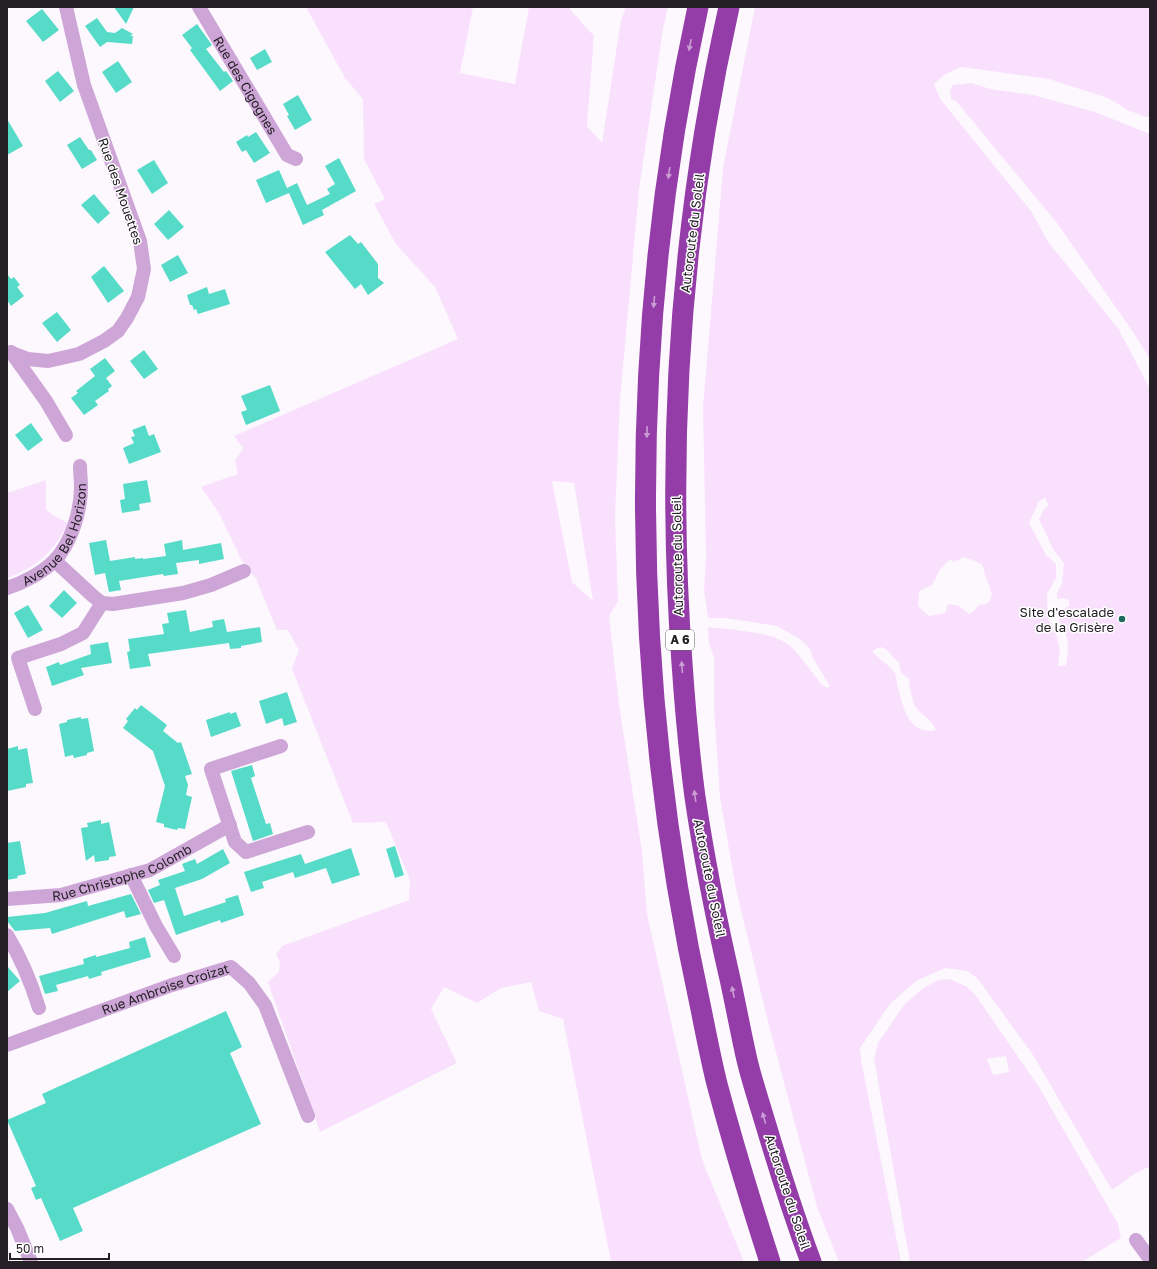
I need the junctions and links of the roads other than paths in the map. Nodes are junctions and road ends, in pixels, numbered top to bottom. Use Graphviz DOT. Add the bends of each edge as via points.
graph roads {
  1 [pos="66,7"];
  2 [pos="199,7"];
  3 [pos="698,7"];
  4 [pos="729,7"];
  5 [pos="296,159"];
  6 [pos="9,350"];
  7 [pos="66,435"];
  8 [pos="80,466"];
  9 [pos="55,560"];
  10 [pos="244,571"];
  11 [pos="7,588"];
  12 [pos="102,603"];
  13 [pos="34,708"];
  14 [pos="281,746"];
  15 [pos="230,825"];
  16 [pos="308,832"];
  17 [pos="131,875"];
  18 [pos="7,899"];
  19 [pos="7,935"];
  20 [pos="174,956"];
  21 [pos="39,1008"];
  22 [pos="7,1045"];
  23 [pos="308,1116"];
  24 [pos="7,1210"];
  25 [pos="1136,1240"];
  26 [pos="30,1258"];
  27 [pos="1150,1259"];
  28 [pos="770,1262"];
  29 [pos="811,1262"];
  1 -- 6 [label="street, Rue des Mouettes" via="84,85 140,241 144,270 138,297 127,318 118,331 104,341 79,354 48,361 28,359"];
  2 -- 5 [label="street, Rue des Cigognes" via="286,155"];
  3 -- 28 [label="highway, A 6, one-way" via="668,176 650,354 646,501 646,578 650,652 665,805 690,959 717,1083 744,1182"];
  29 -- 4 [label="highway, Autoroute du Soleil / A 6, one-way" via="777,1162 748,1062 709,886 695,794 679,630 676,440 687,269 708,114"];
  6 -- 7 [label="street" via="46,401"];
  8 -- 9 [label="street, Avenue Bel Horizon" via="78,517 66,544"];
  9 -- 11 [label="street, Avenue Bel Horizon" via="40,572"];
  9 -- 12 [label="street"];
  10 -- 12 [label="street" via="211,586 183,593 124,603"];
  12 -- 13 [label="street" via="83,633 61,644 18,658"];
  14 -- 15 [label="street" via="211,769"];
  15 -- 16 [label="street" via="235,842 246,852"];
  15 -- 17 [label="street, Rue Christophe Colomb" via="150,870"];
  17 -- 18 [label="street, Rue Christophe Colomb" via="61,894"];
  17 -- 20 [label="street"];
  19 -- 21 [label="street" via="27,974"];
  22 -- 23 [label="street, Rue Ambroise Croizat" via="172,985 231,967 249,983 265,1005"];
  24 -- 26 [label="street"];
  25 -- 27 [label="street"];
}
